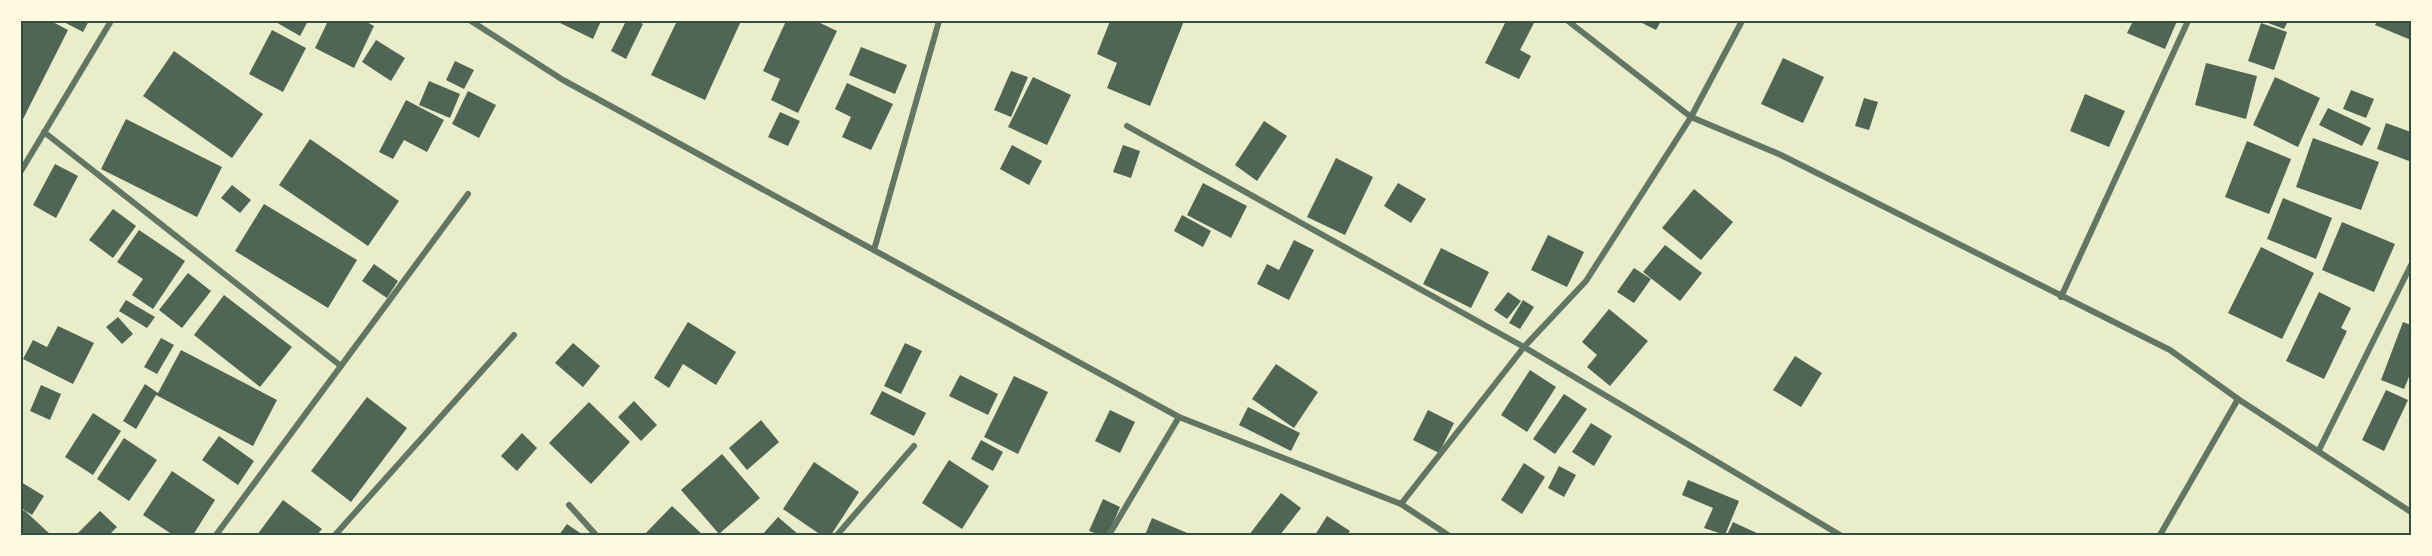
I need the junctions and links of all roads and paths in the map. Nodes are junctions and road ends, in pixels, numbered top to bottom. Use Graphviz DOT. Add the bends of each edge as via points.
graph roads {
  1 [pos="111,21"];
  2 [pos="471,21"];
  3 [pos="939,21"];
  4 [pos="1568,21"];
  5 [pos="1742,21"];
  6 [pos="2188,21"];
  7 [pos="1691,117"];
  8 [pos="1127,126"];
  9 [pos="44,132"];
  10 [pos="21,171"];
  11 [pos="468,194"];
  12 [pos="874,250"];
  13 [pos="2411,265"];
  14 [pos="2408,280"];
  15 [pos="2061,297"];
  16 [pos="514,335"];
  17 [pos="1524,347"];
  18 [pos="340,366"];
  19 [pos="2238,399"];
  20 [pos="1179,417"];
  21 [pos="914,446"];
  22 [pos="2319,450"];
  23 [pos="1401,504"];
  24 [pos="569,505"];
  25 [pos="2411,512"];
  26 [pos="216,535"];
  27 [pos="335,535"];
  28 [pos="596,535"];
  29 [pos="837,535"];
  30 [pos="1109,535"];
  31 [pos="1448,535"];
  32 [pos="1840,535"];
  33 [pos="2160,535"];
  1 -- 9 [label="street"];
  2 -- 12 [label="street" via="563,80"];
  3 -- 12 [label="street"];
  4 -- 7 [label="street"];
  5 -- 7 [label="street"];
  6 -- 15 [label="street"];
  7 -- 15 [label="street" via="1781,155"];
  7 -- 17 [label="street" via="1586,280"];
  8 -- 17 [label="street"];
  9 -- 10 [label="street"];
  9 -- 18 [label="street"];
  11 -- 18 [label="street"];
  12 -- 20 [label="street"];
  13 -- 14 [label="street"];
  14 -- 22 [label="street"];
  15 -- 19 [label="street" via="2170,350"];
  16 -- 27 [label="street"];
  17 -- 23 [label="street"];
  17 -- 32 [label="street"];
  18 -- 26 [label="street"];
  19 -- 22 [label="street"];
  19 -- 33 [label="street"];
  20 -- 23 [label="street"];
  20 -- 30 [label="street"];
  21 -- 29 [label="street"];
  22 -- 25 [label="street"];
  23 -- 31 [label="street"];
  24 -- 28 [label="street"];
}
